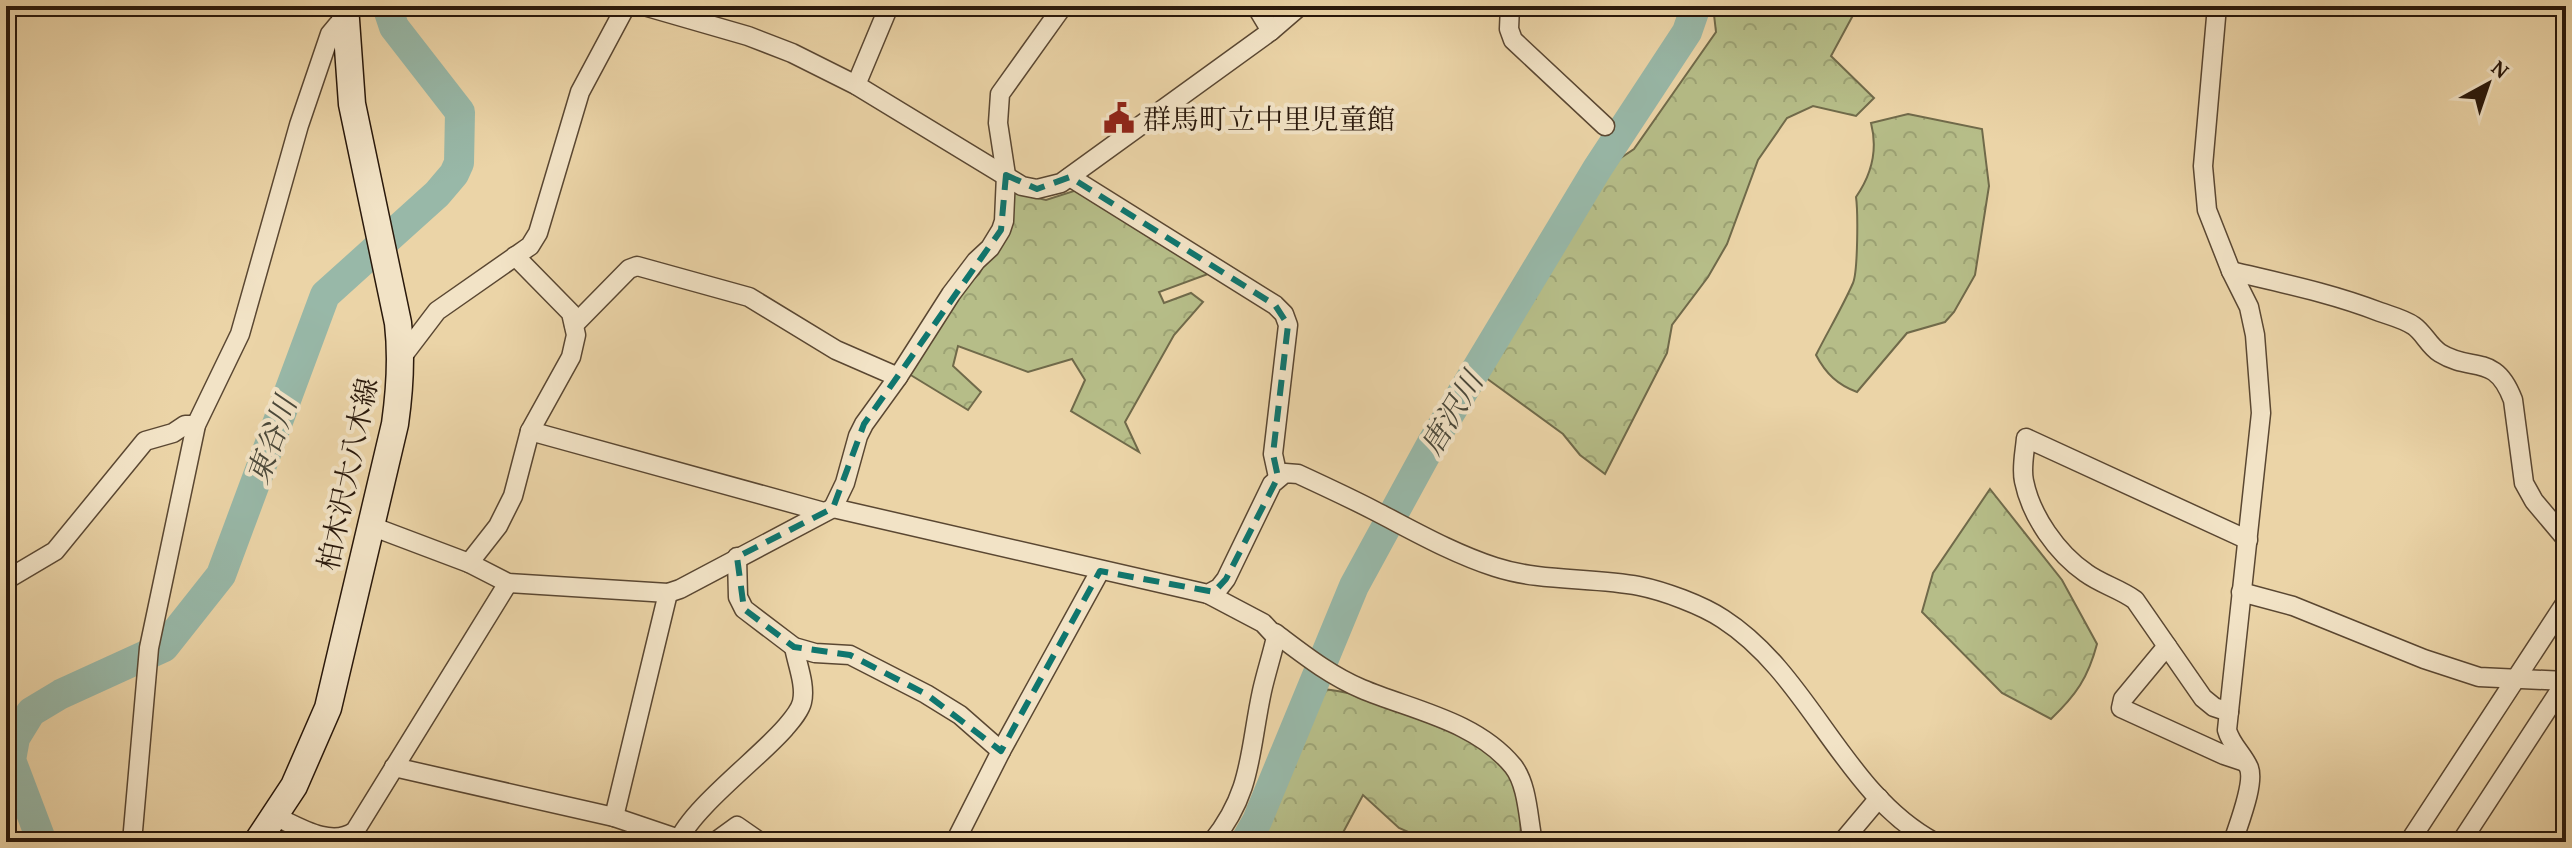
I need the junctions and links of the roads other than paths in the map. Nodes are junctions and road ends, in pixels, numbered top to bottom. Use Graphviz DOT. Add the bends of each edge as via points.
graph roads {
  1 [pos="626,6"];
  2 [pos="644,6"];
  3 [pos="889,6"];
  4 [pos="1063,6"];
  5 [pos="1256,6"];
  6 [pos="1300,6"];
  7 [pos="1510,6"];
  8 [pos="2217,6"];
  9 [pos="345,11"];
  10 [pos="1271,31"];
  11 [pos="856,85"];
  12 [pos="1605,126"];
  13 [pos="1006,175"];
  14 [pos="1070,177"];
  15 [pos="515,256"];
  16 [pos="2231,271"];
  17 [pos="574,325"];
  18 [pos="402,357"];
  19 [pos="898,377"];
  20 [pos="196,425"];
  21 [pos="530,431"];
  22 [pos="1278,477"];
  23 [pos="829,510"];
  24 [pos="371,526"];
  25 [pos="2566,539"];
  26 [pos="2248,540"];
  27 [pos="737,557"];
  28 [pos="469,563"];
  29 [pos="1100,571"];
  30 [pos="6,580"];
  31 [pos="508,583"];
  32 [pos="2241,592"];
  33 [pos="668,593"];
  34 [pos="1208,594"];
  35 [pos="2566,602"];
  36 [pos="1275,633"];
  37 [pos="2167,646"];
  38 [pos="794,647"];
  39 [pos="2516,678"];
  40 [pos="2566,681"];
  41 [pos="2229,712"];
  42 [pos="1001,751"];
  43 [pos="2245,762"];
  44 [pos="394,767"];
  45 [pos="1879,798"];
  46 [pos="275,816"];
  47 [pos="614,817"];
  48 [pos="679,840"];
  49 [pos="132,842"];
  50 [pos="257,842"];
  51 [pos="715,842"];
  52 [pos="760,842"];
  53 [pos="955,842"];
  54 [pos="1212,842"];
  55 [pos="1533,842"];
  56 [pos="1842,842"];
  57 [pos="1934,842"];
  58 [pos="2233,842"];
  59 [pos="2409,842"];
  60 [pos="2461,842"];
  1 -- 15 [label="street" via="580,92 538,233"];
  2 -- 11 [label="street" via="748,36"];
  3 -- 11 [label="street"];
  4 -- 13 [label="street" via="1000,94 998,123"];
  5 -- 10 [label="street"];
  6 -- 10 [label="street"];
  7 -- 12 [label="street" via="1513,40"];
  8 -- 16 [label="street" via="2203,166 2207,210"];
  9 -- 18 [label="main road, 柏木沢大八木線" via="352,104"];
  9 -- 20 [label="street" via="330,34 304,110 240,334"];
  10 -- 14 [label="street"];
  11 -- 13 [label="street"];
  13 -- 14 [label="street" via="1037,189"];
  13 -- 19 [label="street" via="1001,230 951,294"];
  14 -- 22 [label="street" via="1284,314 1288,336 1273,454"];
  15 -- 17 [label="street" via="571,313"];
  15 -- 18 [label="street" via="437,311"];
  16 -- 25 [label="street" via="2333,295 2395,318 2415,327 2439,353 2494,371 2513,400 2524,483"];
  16 -- 26 [label="street" via="2249,307 2255,335 2261,413"];
  17 -- 19 [label="street" via="637,266 749,297 836,350"];
  17 -- 21 [label="street" via="571,357"];
  18 -- 24 [label="main road, 柏木沢大八木線" via="395,424"];
  19 -- 23 [label="street" via="858,436 845,483"];
  20 -- 30 [label="street" via="145,441 55,551"];
  20 -- 49 [label="street" via="149,648"];
  21 -- 23 [label="street"];
  21 -- 28 [label="street" via="513,496"];
  22 -- 34 [label="street" via="1226,579"];
  22 -- 45 [label="street" via="1298,474 1406,530 1496,567 1638,586 1722,618 1769,658"];
  23 -- 27 [label="street"];
  23 -- 29 [label="street"];
  24 -- 28 [label="street"];
  24 -- 46 [label="main road, 柏木沢大八木線" via="328,708 310,754"];
  26 -- 32 [label="street"];
  26 -- 37 [label="street" via="2026,438 2023,479 2037,519 2072,562 2135,600"];
  27 -- 33 [label="street"];
  27 -- 38 [label="street" via="738,597 744,609"];
  28 -- 31 [label="street"];
  29 -- 34 [label="street"];
  29 -- 42 [label="street"];
  31 -- 33 [label="street"];
  31 -- 44 [label="street"];
  32 -- 39 [label="street" via="2293,606 2479,677"];
  32 -- 41 [label="street"];
  33 -- 47 [label="street"];
  34 -- 36 [label="street"];
  35 -- 39 [label="street"];
  36 -- 54 [label="street" via="1245,784 1229,821"];
  36 -- 55 [label="street" via="1331,674 1459,725 1493,747 1514,767"];
  37 -- 41 [label="street" via="2203,698"];
  37 -- 43 [label="street" via="2121,708"];
  38 -- 42 [label="street" via="850,655 960,715"];
  38 -- 48 [label="street" via="802,704 774,741 697,815"];
  39 -- 40 [label="street"];
  39 -- 59 [label="street"];
  40 -- 60 [label="street"];
  41 -- 43 [label="street" via="2230,741"];
  42 -- 53 [label="street"];
  43 -- 58 [label="street" via="2251,782"];
  44 -- 46 [label="street" via="347,839 325,841"];
  44 -- 47 [label="street"];
  45 -- 56 [label="street"];
  45 -- 57 [label="street"];
  46 -- 50 [label="main road, 柏木沢大八木線"];
  47 -- 48 [label="street"];
  51 -- 52 [label="street" via="737,826"];
}
